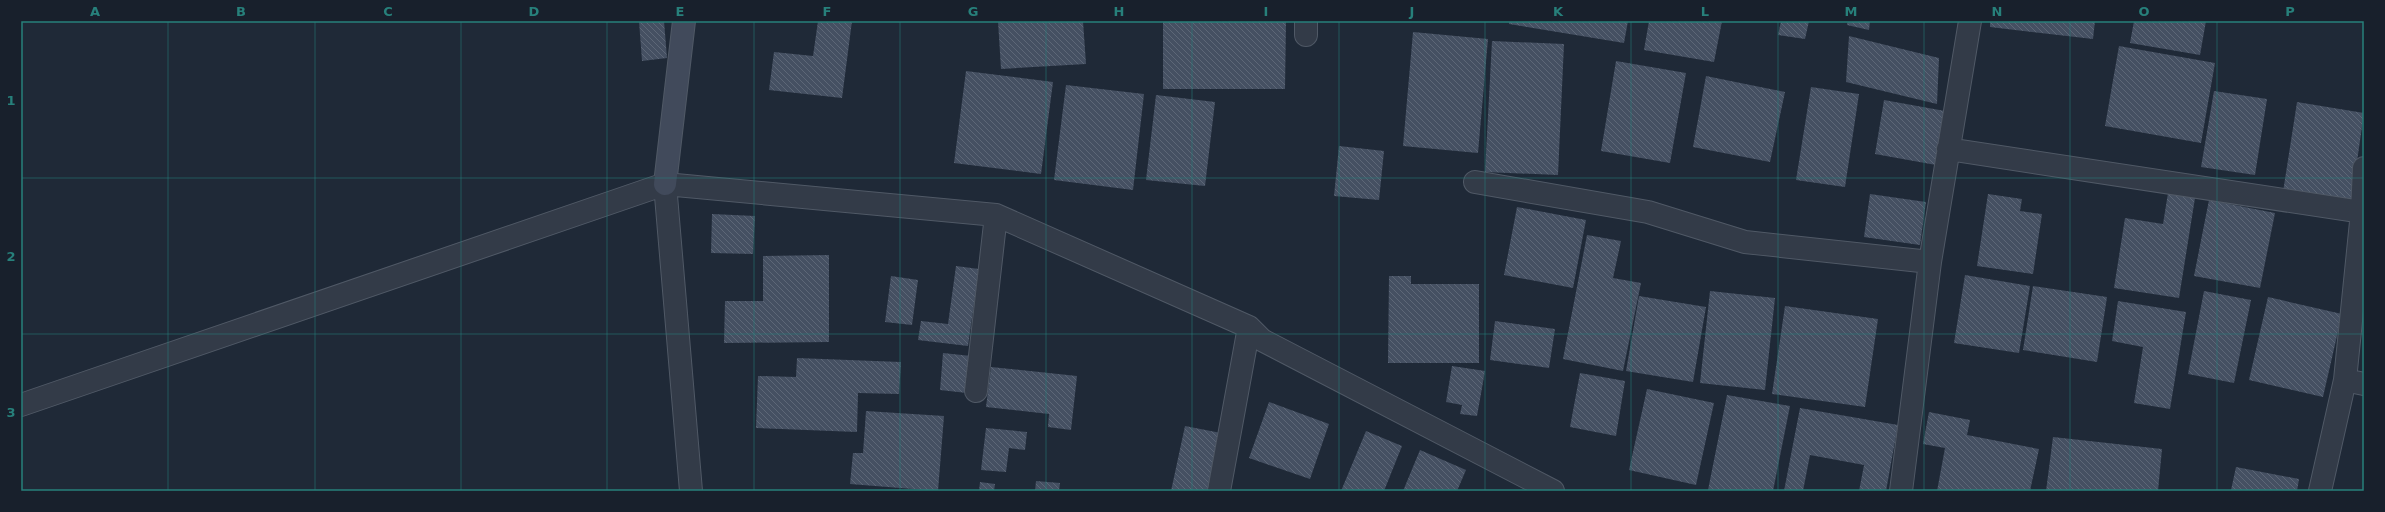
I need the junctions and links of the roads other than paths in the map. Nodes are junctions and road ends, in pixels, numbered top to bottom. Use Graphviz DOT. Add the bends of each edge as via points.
graph roads {
  1 [pos="684,21"];
  2 [pos="1970,21"];
  3 [pos="1948,149"];
  4 [pos="2364,168"];
  5 [pos="1475,182"];
  6 [pos="665,184"];
  7 [pos="2362,212"];
  8 [pos="996,215"];
  9 [pos="1930,262"];
  10 [pos="1249,327"];
  11 [pos="2354,382"];
  12 [pos="976,391"];
  13 [pos="21,405"];
  14 [pos="691,491"];
  15 [pos="1219,491"];
  16 [pos="1553,491"];
  17 [pos="1901,491"];
  18 [pos="2320,491"];
  1 -- 6 [label="street"];
  2 -- 3 [label="street"];
  3 -- 7 [label="street"];
  3 -- 9 [label="street"];
  4 -- 7 [label="street"];
  5 -- 9 [label="street" via="1648,212 1745,242"];
  6 -- 8 [label="street"];
  6 -- 13 [label="street"];
  6 -- 14 [label="street"];
  7 -- 11 [label="street"];
  8 -- 10 [label="street"];
  8 -- 12 [label="street"];
  9 -- 17 [label="street"];
  10 -- 15 [label="street"];
  10 -- 16 [label="street" via="1262,340"];
  11 -- 18 [label="street"];
}
